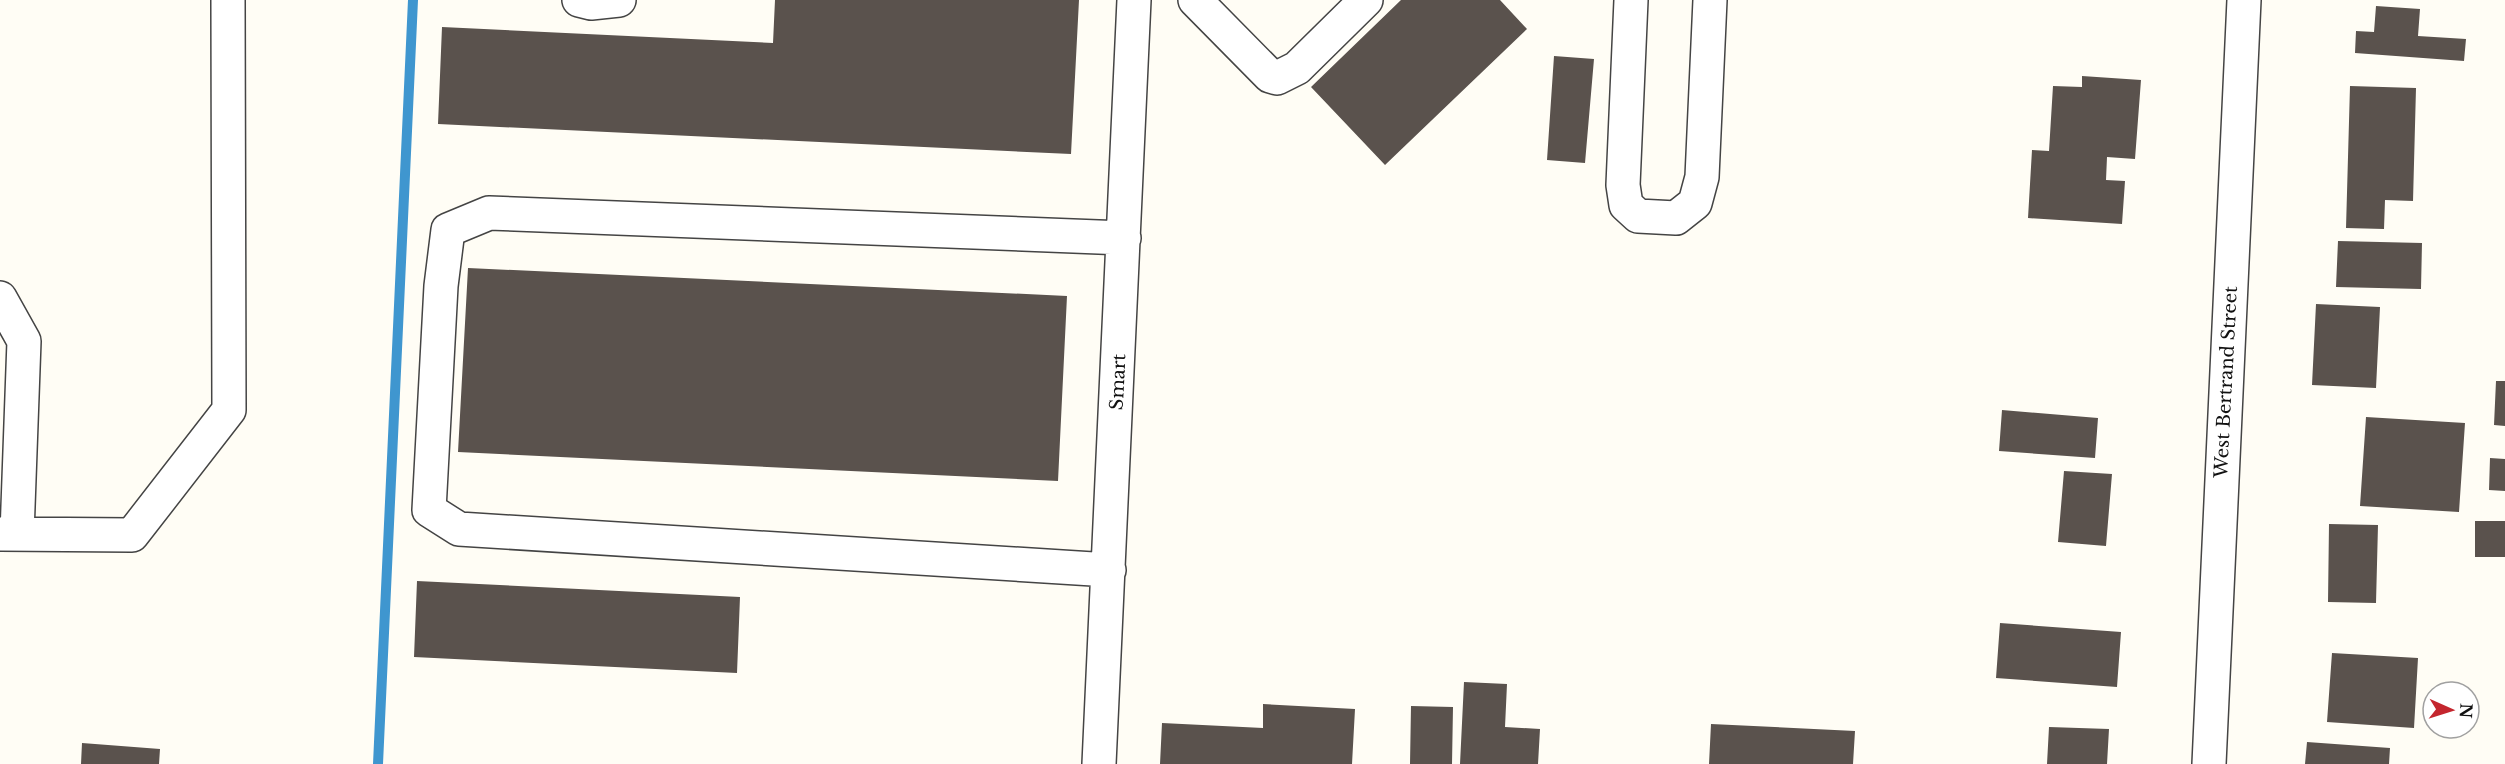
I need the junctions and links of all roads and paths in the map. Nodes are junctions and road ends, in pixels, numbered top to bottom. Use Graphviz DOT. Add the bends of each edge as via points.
graph roads {
  1 [pos="228,0"];
  2 [pos="579,0"];
  3 [pos="619,0"];
  4 [pos="1134,0"];
  5 [pos="1195,0"];
  6 [pos="1366,0"];
  7 [pos="1630,0"];
  8 [pos="1710,0"];
  9 [pos="2244,0"];
  10 [pos="1124,238"];
  11 [pos="0,298"];
  12 [pos="9,534"];
  13 [pos="1109,570"];
  14 [pos="1099,764"];
  15 [pos="2209,764"];
  1 -- 12 [label="street" via="229,410 132,535"];
  2 -- 3 [label="street"];
  4 -- 10 [label="street, Smart"];
  5 -- 6 [label="street" via="1270,76 1277,78 1297,68"];
  7 -- 8 [label="street" via="1623,185 1626,205 1638,216 1676,218 1695,202 1702,177"];
  9 -- 15 [label="street, West Bertrand Street"];
  10 -- 13 [label="street, Smart"];
  10 -- 13 [label="street" via="489,213 448,230 441,286 429,510 459,529"];
  11 -- 12 [label="street" via="24,341"];
  13 -- 14 [label="street, Smart"];
}
